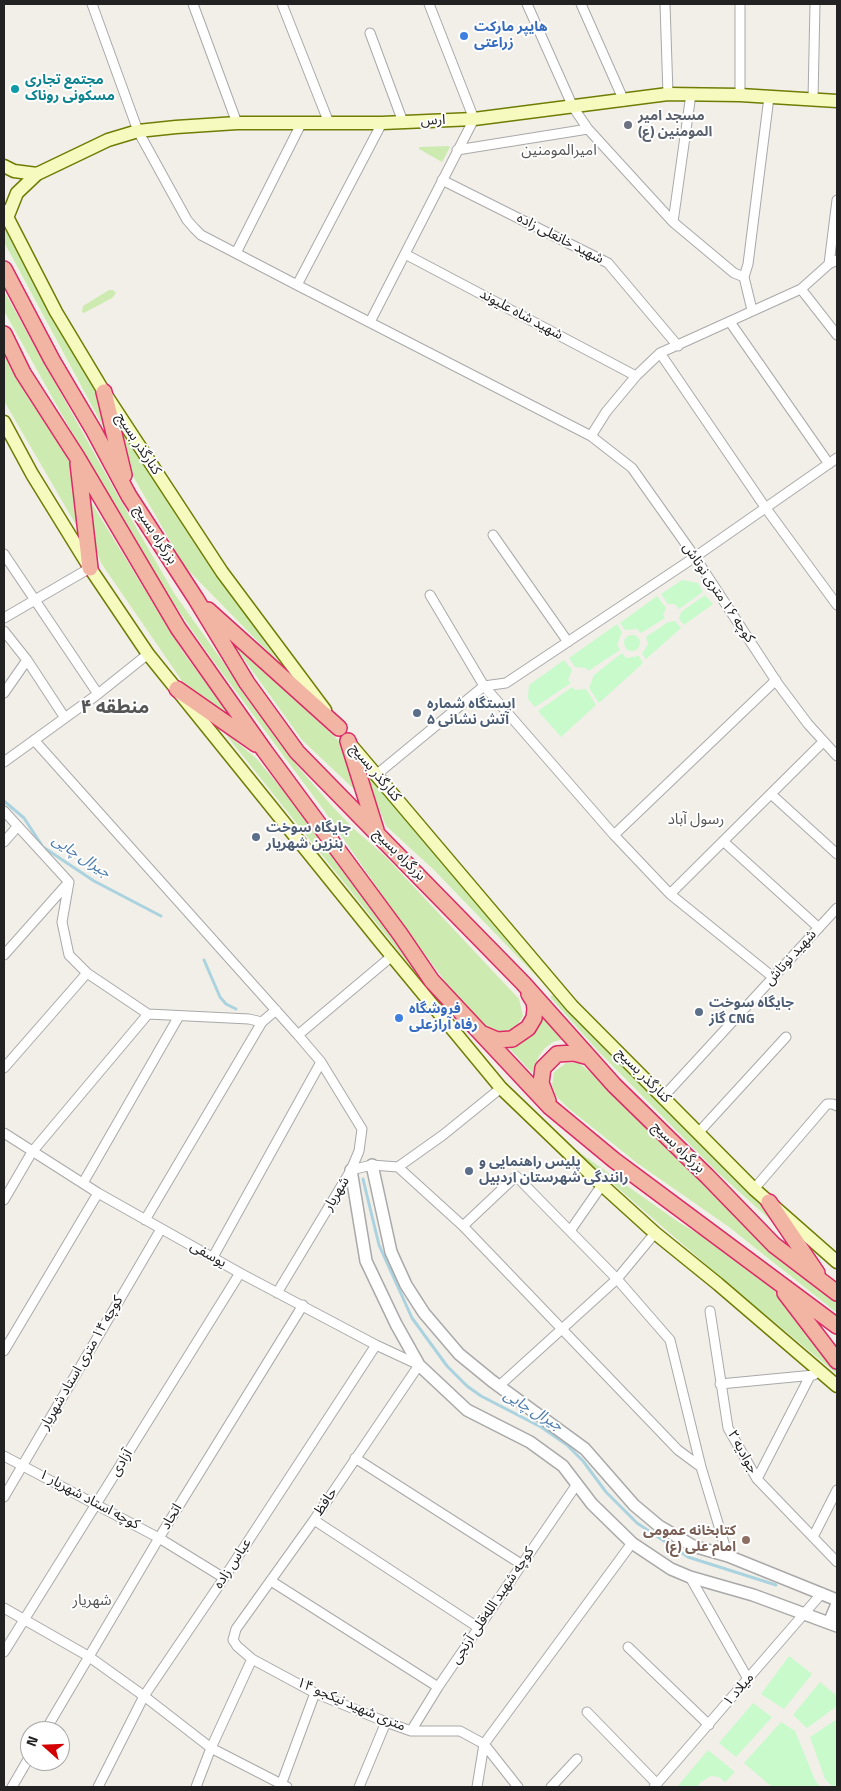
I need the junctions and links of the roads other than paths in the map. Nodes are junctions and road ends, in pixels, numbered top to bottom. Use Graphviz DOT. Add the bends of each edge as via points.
graph roads {
  1 [pos="92,4"];
  2 [pos="193,4"];
  3 [pos="282,4"];
  4 [pos="429,4"];
  5 [pos="527,4"];
  6 [pos="582,4"];
  7 [pos="665,4"];
  8 [pos="740,4"];
  9 [pos="815,4"];
  10 [pos="370,33"];
  11 [pos="668,94"];
  12 [pos="691,94"];
  13 [pos="740,95"];
  14 [pos="769,97"];
  15 [pos="813,99"];
  16 [pos="624,101"];
  17 [pos="837,101"];
  18 [pos="573,107"];
  19 [pos="474,119"];
  20 [pos="403,122"];
  21 [pos="237,123"];
  22 [pos="329,123"];
  23 [pos="382,123"];
  24 [pos="301,124"];
  25 [pos="588,129"];
  26 [pos="138,131"];
  27 [pos="457,150"];
  28 [pos="4,166"];
  29 [pos="37,174"];
  30 [pos="442,180"];
  31 [pos="837,200"];
  32 [pos="5,214"];
  33 [pos="673,222"];
  34 [pos="236,253"];
  35 [pos="405,254"];
  36 [pos="833,262"];
  37 [pos="4,269"];
  38 [pos="744,277"];
  39 [pos="297,285"];
  40 [pos="801,289"];
  41 [pos="752,310"];
  42 [pos="370,322"];
  43 [pos="730,322"];
  44 [pos="837,335"];
  45 [pos="6,339"];
  46 [pos="678,346"];
  47 [pos="660,353"];
  48 [pos="636,376"];
  49 [pos="104,392"];
  50 [pos="4,422"];
  51 [pos="591,436"];
  52 [pos="77,457"];
  53 [pos="833,461"];
  54 [pos="129,496"];
  55 [pos="765,507"];
  56 [pos="493,535"];
  57 [pos="4,554"];
  58 [pos="695,557"];
  59 [pos="90,568"];
  60 [pos="430,595"];
  61 [pos="196,599"];
  62 [pos="35,600"];
  63 [pos="837,605"];
  64 [pos="4,618"];
  65 [pos="4,631"];
  66 [pos="568,642"];
  67 [pos="148,654"];
  68 [pos="27,660"];
  69 [pos="776,680"];
  70 [pos="484,686"];
  71 [pos="177,689"];
  72 [pos="4,693"];
  73 [pos="98,694"];
  74 [pos="65,718"];
  75 [pos="338,728"];
  76 [pos="34,740"];
  77 [pos="348,741"];
  78 [pos="823,742"];
  79 [pos="264,750"];
  80 [pos="836,752"];
  81 [pos="4,762"];
  82 [pos="376,775"];
  83 [pos="771,794"];
  84 [pos="4,811"];
  85 [pos="17,827"];
  86 [pos="377,833"];
  87 [pos="614,835"];
  88 [pos="723,841"];
  89 [pos="4,842"];
  90 [pos="837,854"];
  91 [pos="69,882"];
  92 [pos="670,894"];
  93 [pos="837,908"];
  94 [pos="819,928"];
  95 [pos="4,955"];
  96 [pos="392,956"];
  97 [pos="87,973"];
  98 [pos="774,978"];
  99 [pos="523,983"];
  100 [pos="276,1010"];
  101 [pos="148,1014"];
  102 [pos="179,1016"];
  103 [pos="262,1022"];
  104 [pos="481,1034"];
  105 [pos="298,1035"];
  106 [pos="786,1037"];
  107 [pos="589,1057"];
  108 [pos="321,1062"];
  109 [pos="4,1068"];
  110 [pos="501,1088"];
  111 [pos="664,1096"];
  112 [pos="837,1106"];
  113 [pos="550,1107"];
  114 [pos="699,1132"];
  115 [pos="4,1134"];
  116 [pos="32,1152"];
  117 [pos="372,1165"];
  118 [pos="398,1167"];
  119 [pos="351,1170"];
  120 [pos="83,1183"];
  121 [pos="602,1186"];
  122 [pos="754,1189"];
  123 [pos="98,1193"];
  124 [pos="4,1200"];
  125 [pos="769,1202"];
  126 [pos="145,1220"];
  127 [pos="463,1226"];
  128 [pos="161,1229"];
  129 [pos="570,1231"];
  130 [pos="655,1233"];
  131 [pos="213,1257"];
  132 [pos="837,1262"];
  133 [pos="240,1273"];
  134 [pos="773,1278"];
  135 [pos="617,1279"];
  136 [pos="824,1282"];
  137 [pos="277,1293"];
  138 [pos="837,1293"];
  139 [pos="303,1305"];
  140 [pos="710,1311"];
  141 [pos="837,1326"];
  142 [pos="562,1330"];
  143 [pos="376,1345"];
  144 [pos="4,1351"];
  145 [pos="837,1361"];
  146 [pos="419,1365"];
  147 [pos="816,1375"];
  148 [pos="720,1384"];
  149 [pos="499,1386"];
  150 [pos="837,1386"];
  151 [pos="4,1456"];
  152 [pos="355,1458"];
  153 [pos="22,1465"];
  154 [pos="701,1467"];
  155 [pos="757,1478"];
  156 [pos="577,1484"];
  157 [pos="837,1490"];
  158 [pos="4,1497"];
  159 [pos="96,1503"];
  160 [pos="314,1520"];
  161 [pos="813,1537"];
  162 [pos="159,1538"];
  163 [pos="632,1543"];
  164 [pos="728,1556"];
  165 [pos="837,1562"];
  166 [pos="521,1564"];
  167 [pos="690,1576"];
  168 [pos="224,1578"];
  169 [pos="271,1581"];
  170 [pos="822,1593"];
  171 [pos="837,1600"];
  172 [pos="837,1604"];
  173 [pos="4,1608"];
  174 [pos="806,1614"];
  175 [pos="23,1619"];
  176 [pos="833,1624"];
  177 [pos="479,1628"];
  178 [pos="233,1640"];
  179 [pos="628,1647"];
  180 [pos="4,1652"];
  181 [pos="88,1656"];
  182 [pos="252,1659"];
  183 [pos="748,1679"];
  184 [pos="438,1687"];
  185 [pos="315,1693"];
  186 [pos="144,1696"];
  187 [pos="587,1712"];
  188 [pos="51,1721"];
  189 [pos="386,1722"];
  190 [pos="709,1725"];
  191 [pos="412,1731"];
  192 [pos="484,1744"];
  193 [pos="211,1748"];
  194 [pos="577,1759"];
  195 [pos="21,1771"];
  196 [pos="284,1786"];
  197 [pos="656,1786"];
  198 [pos="12,1787"];
  199 [pos="98,1787"];
  200 [pos="196,1787"];
  201 [pos="359,1787"];
  202 [pos="477,1787"];
  203 [pos="518,1787"];
  204 [pos="551,1787"];
  1 -- 26 [label="street, کوچه ۱۶ متری نوتاش"];
  2 -- 21 [label="street"];
  3 -- 22 [label="street"];
  4 -- 19 [label="street"];
  5 -- 18 [label="street"];
  6 -- 16 [label="street"];
  7 -- 11 [label="street"];
  8 -- 13 [label="street"];
  9 -- 15 [label="street"];
  10 -- 20 [label="street"];
  11 -- 12 [label="main road, ارس"];
  11 -- 16 [label="main road, ارس"];
  12 -- 13 [label="main road, ارس"];
  12 -- 33 [label="street"];
  13 -- 14 [label="main road, ارس"];
  14 -- 15 [label="main road, ارس"];
  14 -- 38 [label="street"];
  15 -- 17 [label="main road, ارس"];
  16 -- 18 [label="main road, ارس"];
  18 -- 19 [label="main road, ارس"];
  18 -- 25 [label="street"];
  19 -- 20 [label="main road, ارس"];
  19 -- 27 [label="street"];
  20 -- 23 [label="main road, ارس"];
  21 -- 24 [label="main road, ارس"];
  21 -- 26 [label="main road, ارس"];
  22 -- 23 [label="main road, ارس"];
  22 -- 24 [label="main road, ارس"];
  23 -- 39 [label="street"];
  24 -- 34 [label="street"];
  25 -- 27 [label="street"];
  25 -- 33 [label="street"];
  26 -- 29 [label="main road, ارس" via="108,140"];
  26 -- 34 [label="street, کوچه ۱۶ متری نوتاش" via="194,228"];
  27 -- 30 [label="street"];
  28 -- 29 [label="main road" via="14,171"];
  29 -- 32 [label="main road, ارس" via="17,193"];
  30 -- 35 [label="street"];
  30 -- 46 [label="street, شهید خانعلی زاده" via="608,264"];
  31 -- 36 [label="street"];
  32 -- 49 [label="main road, کنارگذر بسیج" via="56,312"];
  33 -- 38 [label="street" via="734,273"];
  34 -- 39 [label="street, کوچه ۱۶ متری نوتاش"];
  35 -- 42 [label="street"];
  35 -- 48 [label="street, شهید شاه علیوند"];
  36 -- 40 [label="street"];
  37 -- 54 [label="highway, بزرگراه بسیج"];
  38 -- 41 [label="street"];
  39 -- 42 [label="street, کوچه ۱۶ متری نوتاش"];
  40 -- 41 [label="street"];
  40 -- 44 [label="street"];
  41 -- 43 [label="street"];
  42 -- 51 [label="street, کوچه ۱۶ متری نوتاش"];
  43 -- 46 [label="street"];
  43 -- 53 [label="street"];
  45 -- 52 [label="highway, بزرگراه بسیج" via="23,373"];
  46 -- 47 [label="street"];
  47 -- 48 [label="street"];
  47 -- 55 [label="street"];
  48 -- 51 [label="street"];
  49 -- 54 [label="highway"];
  49 -- 75 [label="main road, کنارگذر بسیج" via="222,572"];
  50 -- 59 [label="main road"];
  51 -- 58 [label="street, کوچه ۱۶ متری نوتاش" via="632,468"];
  52 -- 59 [label="highway"];
  52 -- 79 [label="highway, بزرگراه بسیج" via="178,628"];
  53 -- 55 [label="street"];
  54 -- 61 [label="highway, بزرگراه بسیج"];
  55 -- 58 [label="street"];
  55 -- 63 [label="street"];
  56 -- 66 [label="street"];
  57 -- 62 [label="street"];
  58 -- 66 [label="street"];
  58 -- 69 [label="street, کوچه ۱۶ متری نوتاش"];
  59 -- 62 [label="street"];
  59 -- 67 [label="main road"];
  60 -- 70 [label="street"];
  61 -- 75 [label="highway"];
  61 -- 86 [label="highway, بزرگراه بسیج" via="247,683 298,752"];
  62 -- 64 [label="street"];
  62 -- 73 [label="street"];
  65 -- 68 [label="street"];
  66 -- 70 [label="street" via="506,683"];
  67 -- 71 [label="main road"];
  67 -- 73 [label="street"];
  68 -- 72 [label="street"];
  68 -- 74 [label="street"];
  69 -- 78 [label="street, کوچه ۱۶ متری نوتاش"];
  69 -- 87 [label="street"];
  70 -- 82 [label="street"];
  70 -- 87 [label="street"];
  71 -- 79 [label="highway"];
  71 -- 96 [label="main road"];
  73 -- 74 [label="street"];
  74 -- 76 [label="street"];
  75 -- 77 [label="main road, کنارگذر بسیج"];
  76 -- 81 [label="street"];
  76 -- 100 [label="street"];
  77 -- 82 [label="main road, کنارگذر بسیج"];
  77 -- 86 [label="highway"];
  78 -- 80 [label="street, کوچه ۱۶ متری نوتاش"];
  78 -- 83 [label="street"];
  79 -- 104 [label="highway, بزرگراه بسیج" via="432,981"];
  82 -- 111 [label="main road, کنارگذر بسیج" via="572,1006"];
  83 -- 88 [label="street"];
  83 -- 90 [label="street"];
  84 -- 85 [label="street"];
  85 -- 89 [label="street"];
  85 -- 91 [label="street"];
  86 -- 99 [label="highway, بزرگراه بسیج"];
  87 -- 92 [label="street"];
  88 -- 92 [label="street"];
  88 -- 94 [label="street"];
  91 -- 95 [label="street"];
  91 -- 97 [label="street" via="62,922 69,955"];
  92 -- 98 [label="street"];
  93 -- 94 [label="street, شهید نوتاش"];
  94 -- 98 [label="street, شهید نوتاش"];
  96 -- 105 [label="street"];
  96 -- 110 [label="main road"];
  97 -- 101 [label="street"];
  97 -- 109 [label="street"];
  98 -- 111 [label="street, شهید نوتاش"];
  99 -- 104 [label="highway" via="535,1009 528,1028 512,1039 497,1040"];
  99 -- 107 [label="highway, بزرگراه بسیج"];
  100 -- 103 [label="street"];
  100 -- 105 [label="street"];
  101 -- 102 [label="street"];
  101 -- 116 [label="street"];
  102 -- 103 [label="street"];
  102 -- 120 [label="street"];
  103 -- 126 [label="street"];
  104 -- 113 [label="highway, بزرگراه بسیج"];
  105 -- 108 [label="street"];
  106 -- 114 [label="street"];
  107 -- 113 [label="highway" via="574,1053 557,1054 543,1068 541,1083"];
  107 -- 136 [label="highway, بزرگراه بسیج" via="774,1245"];
  108 -- 119 [label="street" via="362,1129 359,1151"];
  108 -- 131 [label="street"];
  110 -- 118 [label="street"];
  110 -- 121 [label="main road"];
  111 -- 114 [label="main road, کنارگذر بسیج"];
  112 -- 122 [label="street" via="827,1104"];
  113 -- 134 [label="highway, بزرگراه بسیج" via="614,1160"];
  114 -- 122 [label="main road, کنارگذر بسیج"];
  115 -- 116 [label="street, یوسفی"];
  116 -- 120 [label="street, یوسفی"];
  116 -- 124 [label="street"];
  117 -- 118 [label="street, شهریار"];
  117 -- 119 [label="street, شهریار"];
  117 -- 149 [label="street" via="391,1252 406,1284 424,1313 459,1354"];
  118 -- 127 [label="street"];
  119 -- 137 [label="street, شهریار"];
  119 -- 146 [label="street" via="366,1261"];
  120 -- 123 [label="street, یوسفی"];
  121 -- 129 [label="street"];
  121 -- 130 [label="main road"];
  122 -- 125 [label="main road, کنارگذر بسیج"];
  123 -- 126 [label="street, یوسفی"];
  123 -- 144 [label="street"];
  125 -- 132 [label="main road, کنارگذر بسیج"];
  125 -- 136 [label="highway"];
  126 -- 128 [label="street, یوسفی"];
  127 -- 129 [label="street" via="516,1176"];
  127 -- 142 [label="street"];
  128 -- 131 [label="street, یوسفی"];
  128 -- 153 [label="street, کوچه ۱۴ متری استاد شهریار"];
  129 -- 135 [label="street"];
  130 -- 135 [label="street"];
  130 -- 147 [label="main road" via="718,1284"];
  131 -- 133 [label="street, یوسفی"];
  133 -- 137 [label="street, یوسفی"];
  133 -- 159 [label="street, آزادی"];
  134 -- 141 [label="highway, بزرگراه بسیج"];
  134 -- 145 [label="highway"];
  135 -- 142 [label="street"];
  135 -- 154 [label="street" via="670,1340"];
  136 -- 138 [label="highway, بزرگراه بسیج"];
  137 -- 139 [label="street, یوسفی"];
  139 -- 143 [label="street, یوسفی"];
  139 -- 162 [label="street, اتحاد"];
  140 -- 148 [label="street, جوادیه ۲"];
  142 -- 149 [label="street"];
  142 -- 154 [label="street" via="678,1450"];
  143 -- 146 [label="street, یوسفی"];
  143 -- 168 [label="street, عباس زاده"];
  146 -- 152 [label="street, حافظ"];
  146 -- 156 [label="street" via="467,1410 530,1442 563,1466"];
  147 -- 148 [label="street"];
  147 -- 150 [label="main road"];
  147 -- 155 [label="street"];
  148 -- 155 [label="street, جوادیه ۲" via="728,1428"];
  149 -- 164 [label="street" via="585,1448 634,1505 659,1526 693,1546"];
  151 -- 153 [label="street, کوچه استاد شهریار ۱"];
  152 -- 160 [label="street, حافظ"];
  152 -- 166 [label="street"];
  153 -- 158 [label="street, کوچه ۱۴ متری استاد شهریار"];
  153 -- 159 [label="street, کوچه استاد شهریار ۱"];
  154 -- 164 [label="street"];
  155 -- 161 [label="street, جوادیه ۲"];
  156 -- 163 [label="street" via="592,1504"];
  156 -- 166 [label="street, کوچه شهید الله‌قلی آرنجی"];
  157 -- 161 [label="street"];
  159 -- 162 [label="street, کوچه استاد شهریار ۱"];
  159 -- 175 [label="street, آزادی"];
  160 -- 169 [label="street, حافظ"];
  160 -- 177 [label="street"];
  161 -- 165 [label="street, جوادیه ۲"];
  162 -- 168 [label="street, کوچه استاد شهریار ۱"];
  162 -- 181 [label="street, اتحاد"];
  163 -- 167 [label="street" via="671,1569"];
  163 -- 192 [label="street"];
  164 -- 170 [label="street"];
  166 -- 177 [label="street, کوچه شهید الله‌قلی آرنجی"];
  167 -- 174 [label="street"];
  167 -- 183 [label="street"];
  168 -- 186 [label="street, عباس زاده"];
  169 -- 178 [label="street, حافظ" via="236,1629"];
  169 -- 184 [label="street"];
  170 -- 171 [label="street"];
  170 -- 174 [label="street, میلاد ۱"];
  172 -- 176 [label="street"];
  173 -- 175 [label="street"];
  174 -- 176 [label="street"];
  174 -- 183 [label="street, میلاد ۱"];
  175 -- 180 [label="street, آزادی"];
  175 -- 181 [label="street"];
  177 -- 184 [label="street, کوچه شهید الله‌قلی آرنجی"];
  178 -- 182 [label="street, ۱۴ متری شهید نیکجو"];
  179 -- 190 [label="street"];
  181 -- 186 [label="street"];
  181 -- 188 [label="street, اتحاد"];
  182 -- 185 [label="street, ۱۴ متری شهید نیکجو"];
  182 -- 193 [label="street"];
  183 -- 190 [label="street, میلاد ۱"];
  184 -- 191 [label="street, کوچه شهید الله‌قلی آرنجی"];
  185 -- 189 [label="street, ۱۴ متری شهید نیکجو"];
  185 -- 196 [label="street"];
  186 -- 193 [label="street"];
  186 -- 199 [label="street, عباس زاده"];
  187 -- 197 [label="street"];
  189 -- 191 [label="street, ۱۴ متری شهید نیکجو"];
  189 -- 201 [label="street"];
  190 -- 197 [label="street, میلاد ۱"];
  191 -- 192 [label="street, ۱۴ متری شهید نیکجو" via="460,1731"];
  192 -- 202 [label="street"];
  192 -- 203 [label="street, ۱۴ متری شهید نیکجو"];
  193 -- 196 [label="street"];
  193 -- 200 [label="street"];
  194 -- 204 [label="street"];
  195 -- 198 [label="street"];
}
